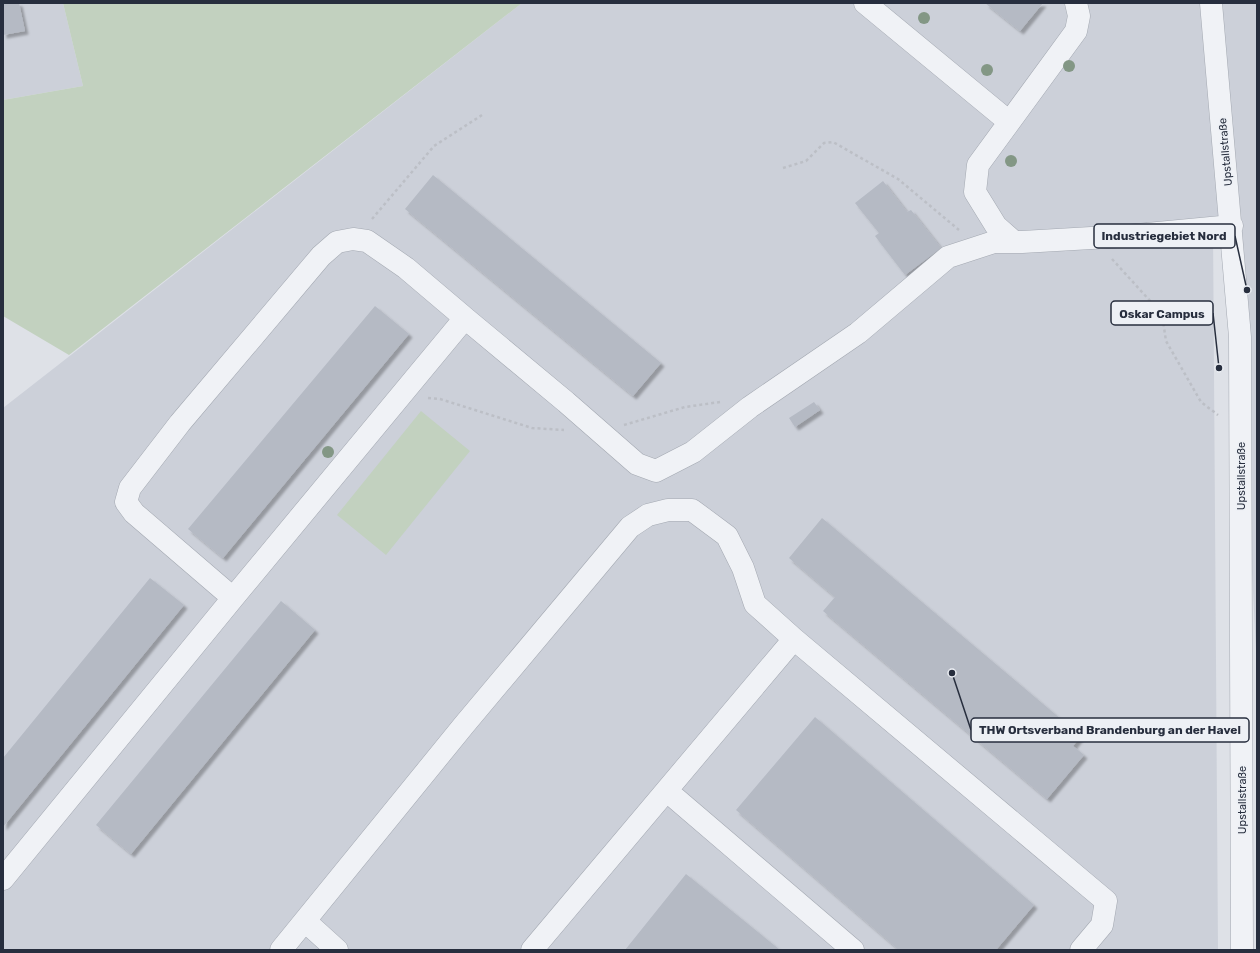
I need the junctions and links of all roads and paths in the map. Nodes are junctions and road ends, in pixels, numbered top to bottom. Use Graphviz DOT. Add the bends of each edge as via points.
graph roads {
  1 [pos="865,3"];
  2 [pos="1076,3"];
  3 [pos="1212,3"];
  4 [pos="482,115"];
  5 [pos="1008,121"];
  6 [pos="783,168"];
  7 [pos="1232,226"];
  8 [pos="1093,238"];
  9 [pos="352,239"];
  10 [pos="1013,241"];
  11 [pos="972,249"];
  12 [pos="465,318"];
  13 [pos="1240,433"];
  14 [pos="233,598"];
  15 [pos="794,639"];
  16 [pos="667,791"];
  17 [pos="3,879"];
  18 [pos="1250,913"];
  19 [pos="305,921"];
  20 [pos="281,950"];
  21 [pos="337,950"];
  22 [pos="532,950"];
  23 [pos="853,950"];
  24 [pos="1081,950"];
  25 [pos="1242,950"];
  1 -- 5 [label="street"];
  2 -- 5 [label="street" via="1079,16 1076,31"];
  3 -- 7 [label="street, Upstallstraße"];
  4 -- 9 [label="path" via="434,146 368,224"];
  5 -- 10 [label="street" via="978,165 975,192 996,226"];
  6 -- 11 [label="path" via="806,161 824,143 833,142 898,179 958,228"];
  7 -- 8 [label="street"];
  7 -- 13 [label="street, Upstallstraße" via="1240,337"];
  8 -- 10 [label="street"];
  8 -- 13 [label="path" via="1162,314 1166,341 1201,402"];
  9 -- 12 [label="street" via="366,241 406,268"];
  9 -- 14 [label="street" via="337,242 321,256 180,423 130,488 126,502 134,513"];
  10 -- 11 [label="street" via="994,242"];
  11 -- 12 [label="street" via="948,257 858,333 750,407 694,452 656,471 637,464"];
  12 -- 14 [label="street"];
  13 -- 18 [label="street, Upstallstraße"];
  14 -- 17 [label="street"];
  15 -- 16 [label="street"];
  15 -- 19 [label="street" via="755,604 743,568 727,536 692,510 668,510 648,515 630,527 464,725"];
  15 -- 24 [label="street" via="1106,901 1102,925"];
  16 -- 22 [label="street"];
  16 -- 23 [label="street"];
  18 -- 25 [label="street, Upstallstraße"];
  19 -- 20 [label="street"];
  19 -- 21 [label="street"];
}
